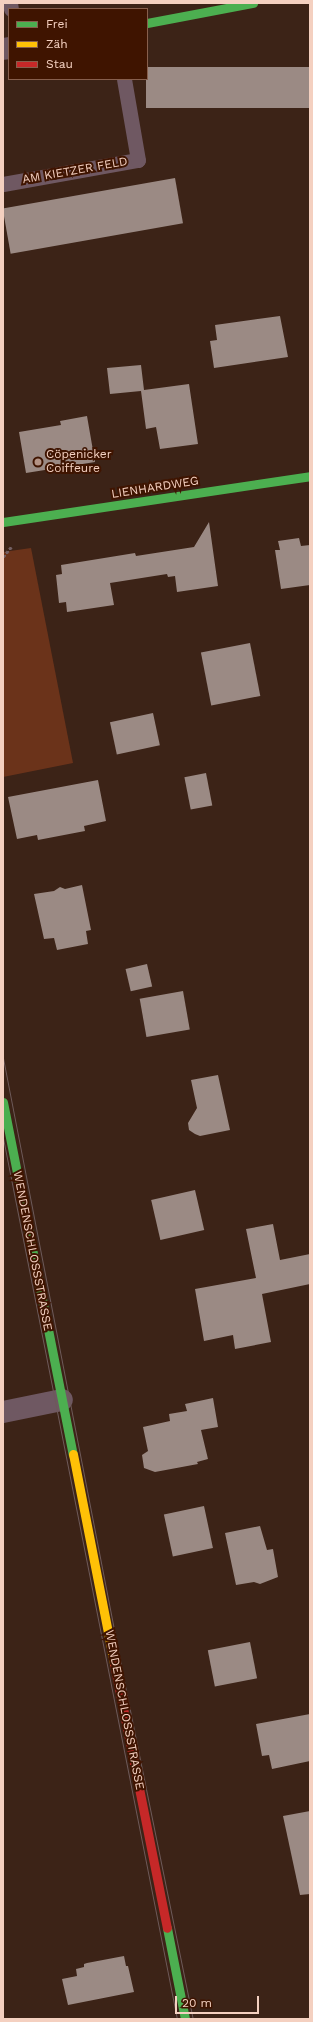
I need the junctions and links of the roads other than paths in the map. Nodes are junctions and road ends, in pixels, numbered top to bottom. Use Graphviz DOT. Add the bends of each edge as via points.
graph roads {
  1 [pos="253,3"];
  2 [pos="184,10"];
  3 [pos="148,23"];
  4 [pos="124,80"];
  5 [pos="3,184"];
  6 [pos="310,476"];
  7 [pos="3,522"];
  8 [pos="3,1102"];
  9 [pos="62,1400"];
  10 [pos="3,1412"];
  11 [pos="186,2019"];
  1 -- 2 [label="street"];
  2 -- 3 [label="street"];
  4 -- 5 [label="lane, AM KIETZER FELD" via="138,160"];
  6 -- 7 [label="street, LIENHARDWEG"];
  8 -- 9 [label="street, WENDENSCHLOSSSTRASSE"];
  9 -- 10 [label="street"];
  9 -- 11 [label="street, WENDENSCHLOSSSTRASSE"];
}
